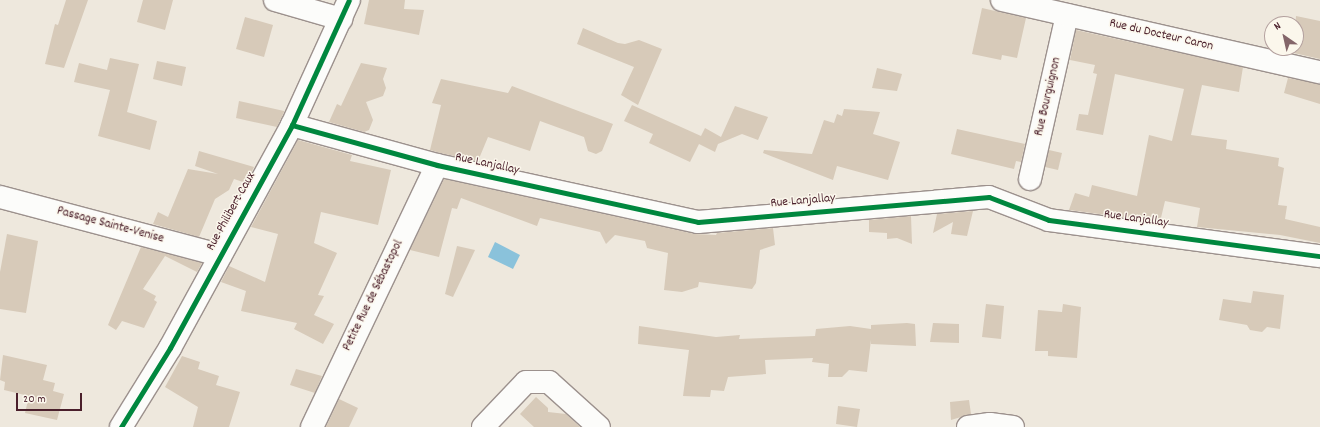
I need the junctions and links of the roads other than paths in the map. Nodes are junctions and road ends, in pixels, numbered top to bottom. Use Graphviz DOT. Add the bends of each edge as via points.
graph roads {
  1 [pos="275,0"];
  2 [pos="1002,0"];
  3 [pos="345,10"];
  4 [pos="1067,15"];
  5 [pos="1320,72"];
  6 [pos="292,125"];
  7 [pos="437,165"];
  8 [pos="1030,179"];
  9 [pos="0,197"];
  10 [pos="220,255"];
  11 [pos="1320,256"];
  12 [pos="121,427"];
  13 [pos="312,427"];
  14 [pos="483,427"];
  15 [pos="599,427"];
  16 [pos="968,427"];
  17 [pos="1013,427"];
  1 -- 3 [label="street"];
  2 -- 4 [label="street, Rue du Docteur Caron"];
  3 -- 6 [label="street, Rue Philibert Caux"];
  4 -- 5 [label="street, Rue du Docteur Caron"];
  4 -- 8 [label="street, Rue Bourguignon"];
  6 -- 7 [label="street, Rue Lanjallay"];
  6 -- 10 [label="street, Rue Philibert Caux"];
  7 -- 11 [label="street, Rue Lanjallay" via="698,222 989,197 1049,220"];
  7 -- 13 [label="street, Petite Rue de Sébastopol"];
  9 -- 10 [label="street, Passage Sainte-Venise"];
  10 -- 12 [label="street, Rue Philibert Caux" via="170,348"];
  14 -- 15 [label="street" via="526,382 550,382"];
  16 -- 17 [label="street" via="990,424"];
}
